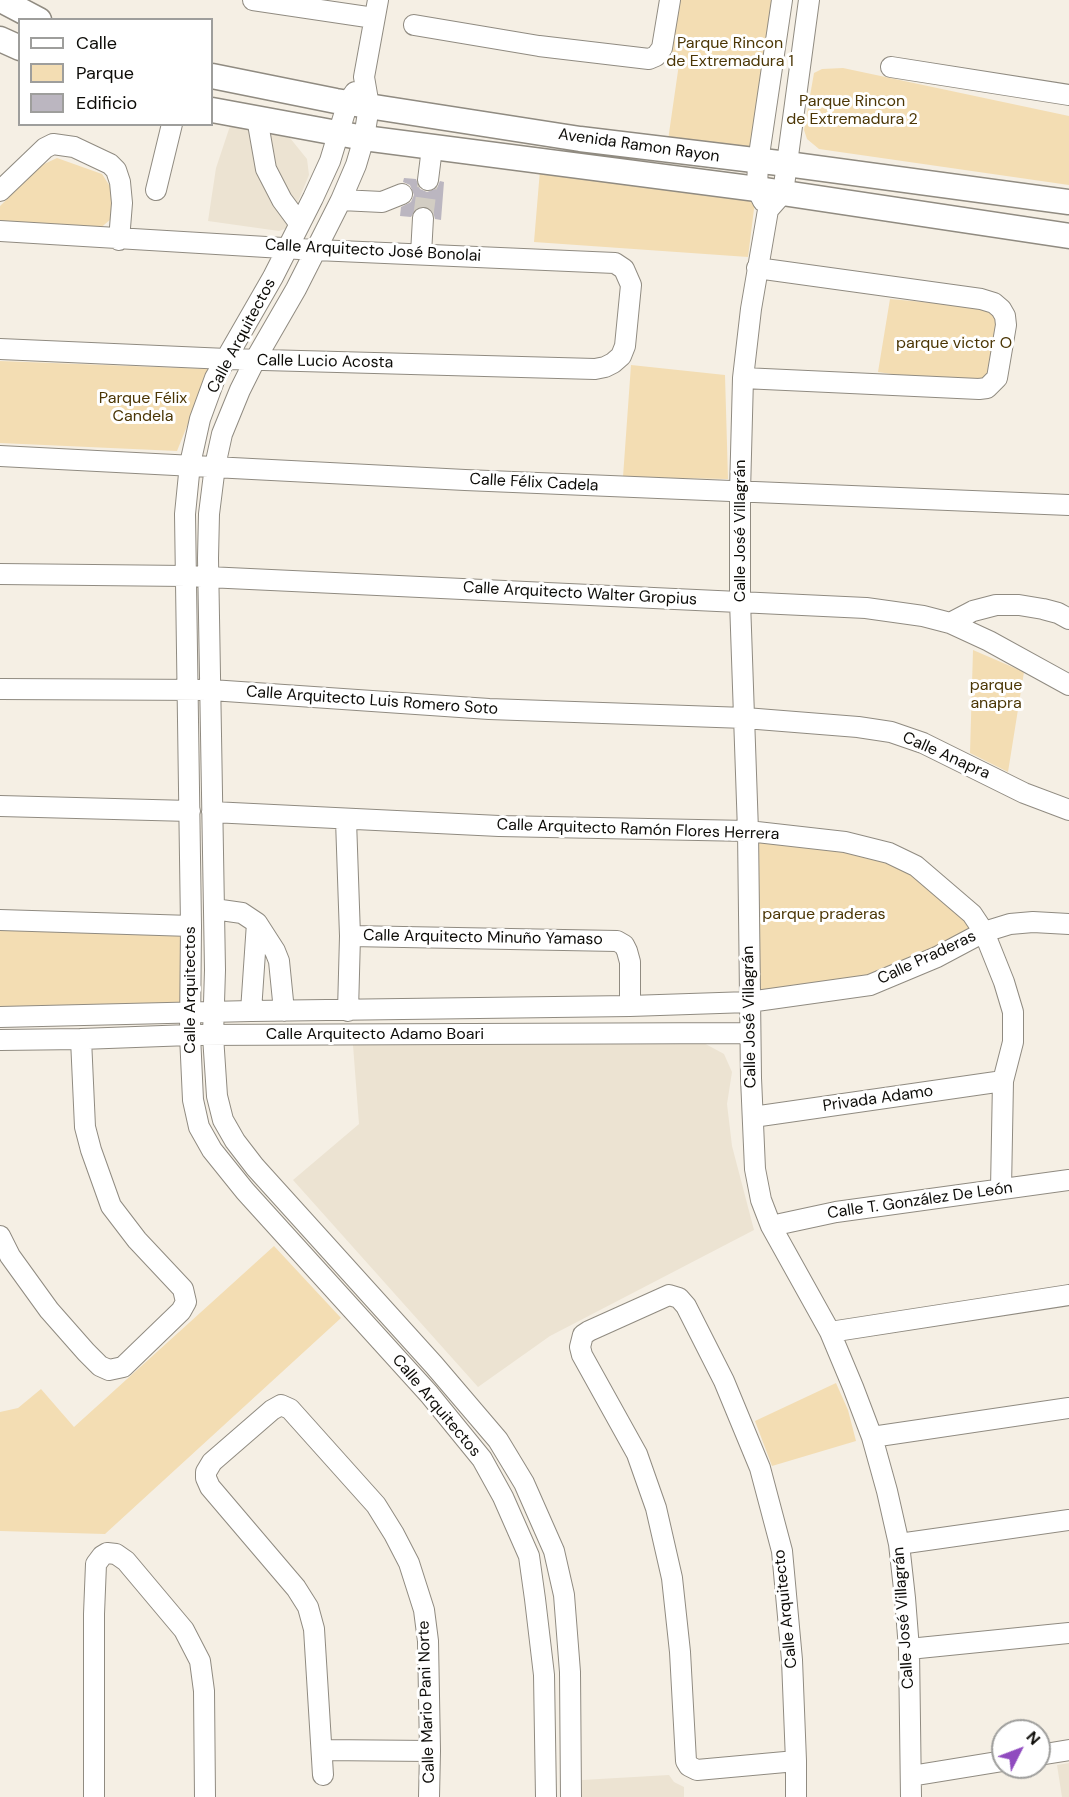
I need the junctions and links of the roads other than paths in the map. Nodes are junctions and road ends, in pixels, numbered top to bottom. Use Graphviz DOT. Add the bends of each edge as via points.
graph roads {
  1 [pos="1,0"];
  2 [pos="253,0"];
  3 [pos="670,0"];
  4 [pos="782,0"];
  5 [pos="809,0"];
  6 [pos="376,9"];
  7 [pos="35,18"];
  8 [pos="414,25"];
  9 [pos="0,39"];
  10 [pos="18,47"];
  11 [pos="891,67"];
  12 [pos="213,76"];
  13 [pos="1069,95"];
  14 [pos="359,104"];
  15 [pos="213,110"];
  16 [pos="257,118"];
  17 [pos="172,126"];
  18 [pos="339,134"];
  19 [pos="364,138"];
  20 [pos="432,148"];
  21 [pos="758,162"];
  22 [pos="787,164"];
  23 [pos="428,180"];
  24 [pos="156,190"];
  25 [pos="0,191"];
  26 [pos="402,194"];
  27 [pos="769,198"];
  28 [pos="341,200"];
  29 [pos="1069,202"];
  30 [pos="423,218"];
  31 [pos="299,223"];
  32 [pos="0,231"];
  33 [pos="1069,236"];
  34 [pos="119,240"];
  35 [pos="288,247"];
  36 [pos="316,250"];
  37 [pos="421,254"];
  38 [pos="757,268"];
  39 [pos="0,349"];
  40 [pos="227,359"];
  41 [pos="255,360"];
  42 [pos="613,363"];
  43 [pos="743,378"];
  44 [pos="0,456"];
  45 [pos="190,464"];
  46 [pos="215,466"];
  47 [pos="740,492"];
  48 [pos="1069,506"];
  49 [pos="0,574"];
  50 [pos="186,576"];
  51 [pos="209,578"];
  52 [pos="740,601"];
  53 [pos="1069,619"];
  54 [pos="950,623"];
  55 [pos="1069,683"];
  56 [pos="0,689"];
  57 [pos="187,690"];
  58 [pos="211,690"];
  59 [pos="745,718"];
  60 [pos="0,806"];
  61 [pos="1069,810"];
  62 [pos="189,811"];
  63 [pos="212,813"];
  64 [pos="346,820"];
  65 [pos="748,831"];
  66 [pos="214,909"];
  67 [pos="0,920"];
  68 [pos="257,923"];
  69 [pos="1069,924"];
  70 [pos="191,926"];
  71 [pos="984,932"];
  72 [pos="350,936"];
  73 [pos="749,1002"];
  74 [pos="630,1006"];
  75 [pos="251,1011"];
  76 [pos="285,1011"];
  77 [pos="348,1011"];
  78 [pos="190,1012"];
  79 [pos="214,1012"];
  80 [pos="0,1017"];
  81 [pos="750,1033"];
  82 [pos="190,1035"];
  83 [pos="213,1036"];
  84 [pos="81,1039"];
  85 [pos="0,1040"];
  86 [pos="1003,1081"];
  87 [pos="753,1117"];
  88 [pos="1069,1180"];
  89 [pos="1001,1189"];
  90 [pos="771,1226"];
  91 [pos="0,1236"];
  92 [pos="331,1251"];
  93 [pos="313,1267"];
  94 [pos="1069,1295"];
  95 [pos="830,1332"];
  96 [pos="1069,1408"];
  97 [pos="872,1437"];
  98 [pos="1069,1520"];
  99 [pos="899,1544"];
  100 [pos="554,1551"];
  101 [pos="529,1556"];
  102 [pos="1069,1633"];
  103 [pos="909,1649"];
  104 [pos="322,1749"];
  105 [pos="430,1750"];
  106 [pos="1069,1750"];
  107 [pos="1051,1753"];
  108 [pos="796,1761"];
  109 [pos="991,1763"];
  110 [pos="323,1775"];
  111 [pos="911,1776"];
  112 [pos="94,1797"];
  113 [pos="205,1797"];
  114 [pos="429,1797"];
  115 [pos="546,1797"];
  116 [pos="571,1797"];
  117 [pos="796,1797"];
  118 [pos="911,1797"];
  1 -- 7 [label="main road"];
  2 -- 6 [label="street"];
  3 -- 8 [label="street" via="660,52 649,58 539,46"];
  4 -- 21 [label="street"];
  5 -- 22 [label="street"];
  6 -- 14 [label="street"];
  9 -- 10 [label="main road"];
  11 -- 13 [label="street"];
  12 -- 14 [label="main road, Avenida Ramon Rayon"];
  14 -- 18 [label="street, Calle Arquitectos"];
  14 -- 19 [label="street, Calle Arquitectos"];
  14 -- 21 [label="main road, Avenida Ramon Rayon"];
  15 -- 16 [label="main road, Avenida Ramon Rayon"];
  16 -- 18 [label="main road, Avenida Ramon Rayon"];
  16 -- 31 [label="street" via="266,169"];
  17 -- 24 [label="street"];
  18 -- 19 [label="main road, Avenida Ramon Rayon"];
  18 -- 31 [label="street, Calle Arquitectos"];
  19 -- 20 [label="main road, Avenida Ramon Rayon"];
  19 -- 28 [label="street, Calle Arquitectos"];
  20 -- 23 [label="street"];
  20 -- 27 [label="main road, Avenida Ramon Rayon"];
  21 -- 22 [label="main road, Avenida Ramon Rayon"];
  21 -- 27 [label="street"];
  22 -- 27 [label="street"];
  22 -- 29 [label="main road, Avenida Ramon Rayon"];
  25 -- 34 [label="street" via="45,148 53,144 74,147 116,170 122,203"];
  26 -- 28 [label="street" via="382,202"];
  27 -- 33 [label="main road, Avenida Ramon Rayon"];
  27 -- 38 [label="street, Calle José Villagrán"];
  28 -- 36 [label="street, Calle Arquitectos"];
  30 -- 37 [label="street"];
  31 -- 35 [label="street, Calle Arquitectos"];
  32 -- 34 [label="street, Calle Arquitecto José Bonolai"];
  34 -- 35 [label="street, Calle Arquitecto José Bonolai"];
  35 -- 36 [label="street, Calle Arquitecto José Bonolai"];
  35 -- 40 [label="street, Calle Arquitectos"];
  36 -- 37 [label="street, Calle Arquitecto José Bonolai"];
  36 -- 41 [label="street, Calle Arquitectos"];
  37 -- 42 [label="street, Calle Arquitecto José Bonolai" via="615,263 624,269 631,285 625,346"];
  38 -- 43 [label="street, Calle José Villagrán"];
  38 -- 43 [label="street" via="981,299 1001,309 1006,326 999,370 987,388"];
  39 -- 40 [label="street, Calle Lucio Acosta"];
  40 -- 41 [label="street, Calle Lucio Acosta"];
  40 -- 45 [label="street, Calle Arquitectos" via="215,378 200,419"];
  41 -- 42 [label="street, Calle Lucio Acosta" via="595,369"];
  41 -- 46 [label="street, Calle Arquitectos" via="222,434"];
  43 -- 47 [label="street, Calle José Villagrán"];
  44 -- 45 [label="street, Calle Félix Cadela"];
  45 -- 46 [label="street, Calle Félix Cadela"];
  45 -- 50 [label="street, Calle Arquitectos" via="185,514"];
  46 -- 47 [label="street, Calle Félix Cadela"];
  46 -- 51 [label="street, Calle Arquitectos" via="209,514"];
  47 -- 48 [label="street, Calle Félix Cadela"];
  47 -- 52 [label="street, Calle José Villagrán"];
  49 -- 50 [label="street"];
  50 -- 51 [label="street, Calle Arquitecto Walter Gropius"];
  50 -- 57 [label="street, Calle Arquitectos"];
  51 -- 52 [label="street, Calle Arquitecto Walter Gropius"];
  51 -- 58 [label="street, Calle Arquitectos"];
  52 -- 54 [label="street, Calle Arquitecto Walter Gropius" via="866,608"];
  52 -- 59 [label="street, Calle José Villagrán"];
  53 -- 54 [label="street" via="1043,609 996,605"];
  54 -- 55 [label="street, Calle Arquitecto Walter Gropius"];
  56 -- 57 [label="street, Calle Arquitecto Luis Romero Soto"];
  57 -- 58 [label="street, Calle Arquitecto Luis Romero Soto"];
  57 -- 62 [label="street, Calle Arquitectos"];
  58 -- 59 [label="street, Calle Arquitecto Luis Romero Soto" via="489,709"];
  58 -- 63 [label="street, Calle Arquitectos"];
  59 -- 61 [label="street, Calle Anapra" via="891,732"];
  59 -- 65 [label="street, Calle José Villagrán"];
  60 -- 62 [label="street"];
  62 -- 70 [label="street, Calle Arquitectos"];
  63 -- 64 [label="street, Calle Arquitecto Ramón Flores Herrera"];
  63 -- 66 [label="street, Calle Arquitectos"];
  64 -- 65 [label="street, Calle Arquitecto Ramón Flores Herrera"];
  64 -- 72 [label="street"];
  65 -- 71 [label="street, Calle Arquitecto Ramón Flores Herrera" via="845,842 889,853 933,879 972,914"];
  65 -- 73 [label="street, Calle José Villagrán"];
  66 -- 68 [label="street" via="242,914"];
  66 -- 79 [label="street, Calle Arquitectos"];
  67 -- 70 [label="street"];
  68 -- 75 [label="street"];
  68 -- 76 [label="street" via="276,951"];
  69 -- 71 [label="street, Calle Praderas" via="1010,924"];
  70 -- 78 [label="street, Calle Arquitectos"];
  71 -- 73 [label="street, Calle Praderas" via="870,985"];
  71 -- 86 [label="street, Calle Arquitecto Ramón Flores Herrera" via="1013,1012 1012,1042"];
  72 -- 74 [label="street, Calle Arquitecto Minuño Yamaso" via="617,941 624,945 630,962"];
  72 -- 77 [label="street"];
  73 -- 74 [label="street, Calle Arquitecto Adamo Boari"];
  73 -- 81 [label="street, Calle José Villagrán"];
  74 -- 77 [label="street, Calle Arquitecto Adamo Boari"];
  75 -- 76 [label="street, Calle Arquitecto Adamo Boari"];
  75 -- 79 [label="street, Calle Arquitecto Adamo Boari"];
  76 -- 77 [label="street, Calle Arquitecto Adamo Boari"];
  78 -- 79 [label="street, Calle Arquitecto Adamo Boari"];
  78 -- 80 [label="street, Calle Arquitecto Adamo Boari"];
  78 -- 82 [label="street, Calle Arquitectos"];
  79 -- 83 [label="street, Calle Arquitectos"];
  81 -- 83 [label="street, Calle Arquitecto Adamo Boari"];
  81 -- 87 [label="street, Calle José Villagrán"];
  82 -- 83 [label="street, Calle Arquitecto Adamo Boari"];
  82 -- 84 [label="street, Calle Arquitecto Adamo Boari"];
  82 -- 93 [label="street, Calle Arquitectos" via="193,1100 199,1127 225,1166"];
  83 -- 92 [label="street, Calle Arquitectos" via="217,1096 223,1120 255,1167"];
  84 -- 85 [label="street, Calle Arquitecto Adamo Boari"];
  84 -- 91 [label="street" via="85,1127 111,1206 183,1289 186,1302 123,1367 109,1370 86,1352 49,1310"];
  86 -- 87 [label="street, Privada Adamo"];
  86 -- 89 [label="street, Calle Arquitecto Ramón Flores Herrera"];
  87 -- 90 [label="street, Calle José Villagrán" via="755,1169"];
  88 -- 89 [label="street, Calle T. González De León"];
  89 -- 90 [label="street, Calle T. González De León" via="836,1212"];
  90 -- 95 [label="street, Calle José Villagrán"];
  92 -- 93 [label="street"];
  92 -- 100 [label="street, Calle Arquitectos" via="498,1440 524,1483"];
  93 -- 101 [label="street, Calle Arquitectos" via="429,1394 482,1460"];
  94 -- 95 [label="street"];
  95 -- 97 [label="street, Calle José Villagrán"];
  96 -- 97 [label="street"];
  97 -- 99 [label="street, Calle José Villagrán"];
  98 -- 99 [label="street"];
  99 -- 103 [label="street, Calle José Villagrán"];
  100 -- 101 [label="street"];
  100 -- 116 [label="street, Calle Arquitectos" via="568,1634"];
  101 -- 115 [label="street, Calle Arquitectos" via="542,1641"];
  102 -- 103 [label="street"];
  103 -- 111 [label="street, Calle José Villagrán"];
  104 -- 105 [label="street"];
  104 -- 105 [label="street, Calle Mario Pani Norte" via="315,1629 308,1607 210,1487 206,1472 212,1462 281,1405 290,1409 376,1505 409,1563 424,1610 428,1641"];
  104 -- 110 [label="street"];
  105 -- 114 [label="street, Calle Mario Pani Norte"];
  106 -- 107 [label="street"];
  108 -- 108 [label="street, Calle Arquitecto" via="782,1551 760,1468 724,1381 686,1306 679,1298 664,1297 589,1332 581,1341 582,1355 637,1454 656,1508 672,1578 686,1761 697,1770"];
  108 -- 117 [label="street, Calle Arquitecto"];
  109 -- 111 [label="street"];
  111 -- 118 [label="street, Calle José Villagrán"];
  112 -- 113 [label="street" via="96,1564 107,1553 126,1561 184,1630 200,1661"];
}
